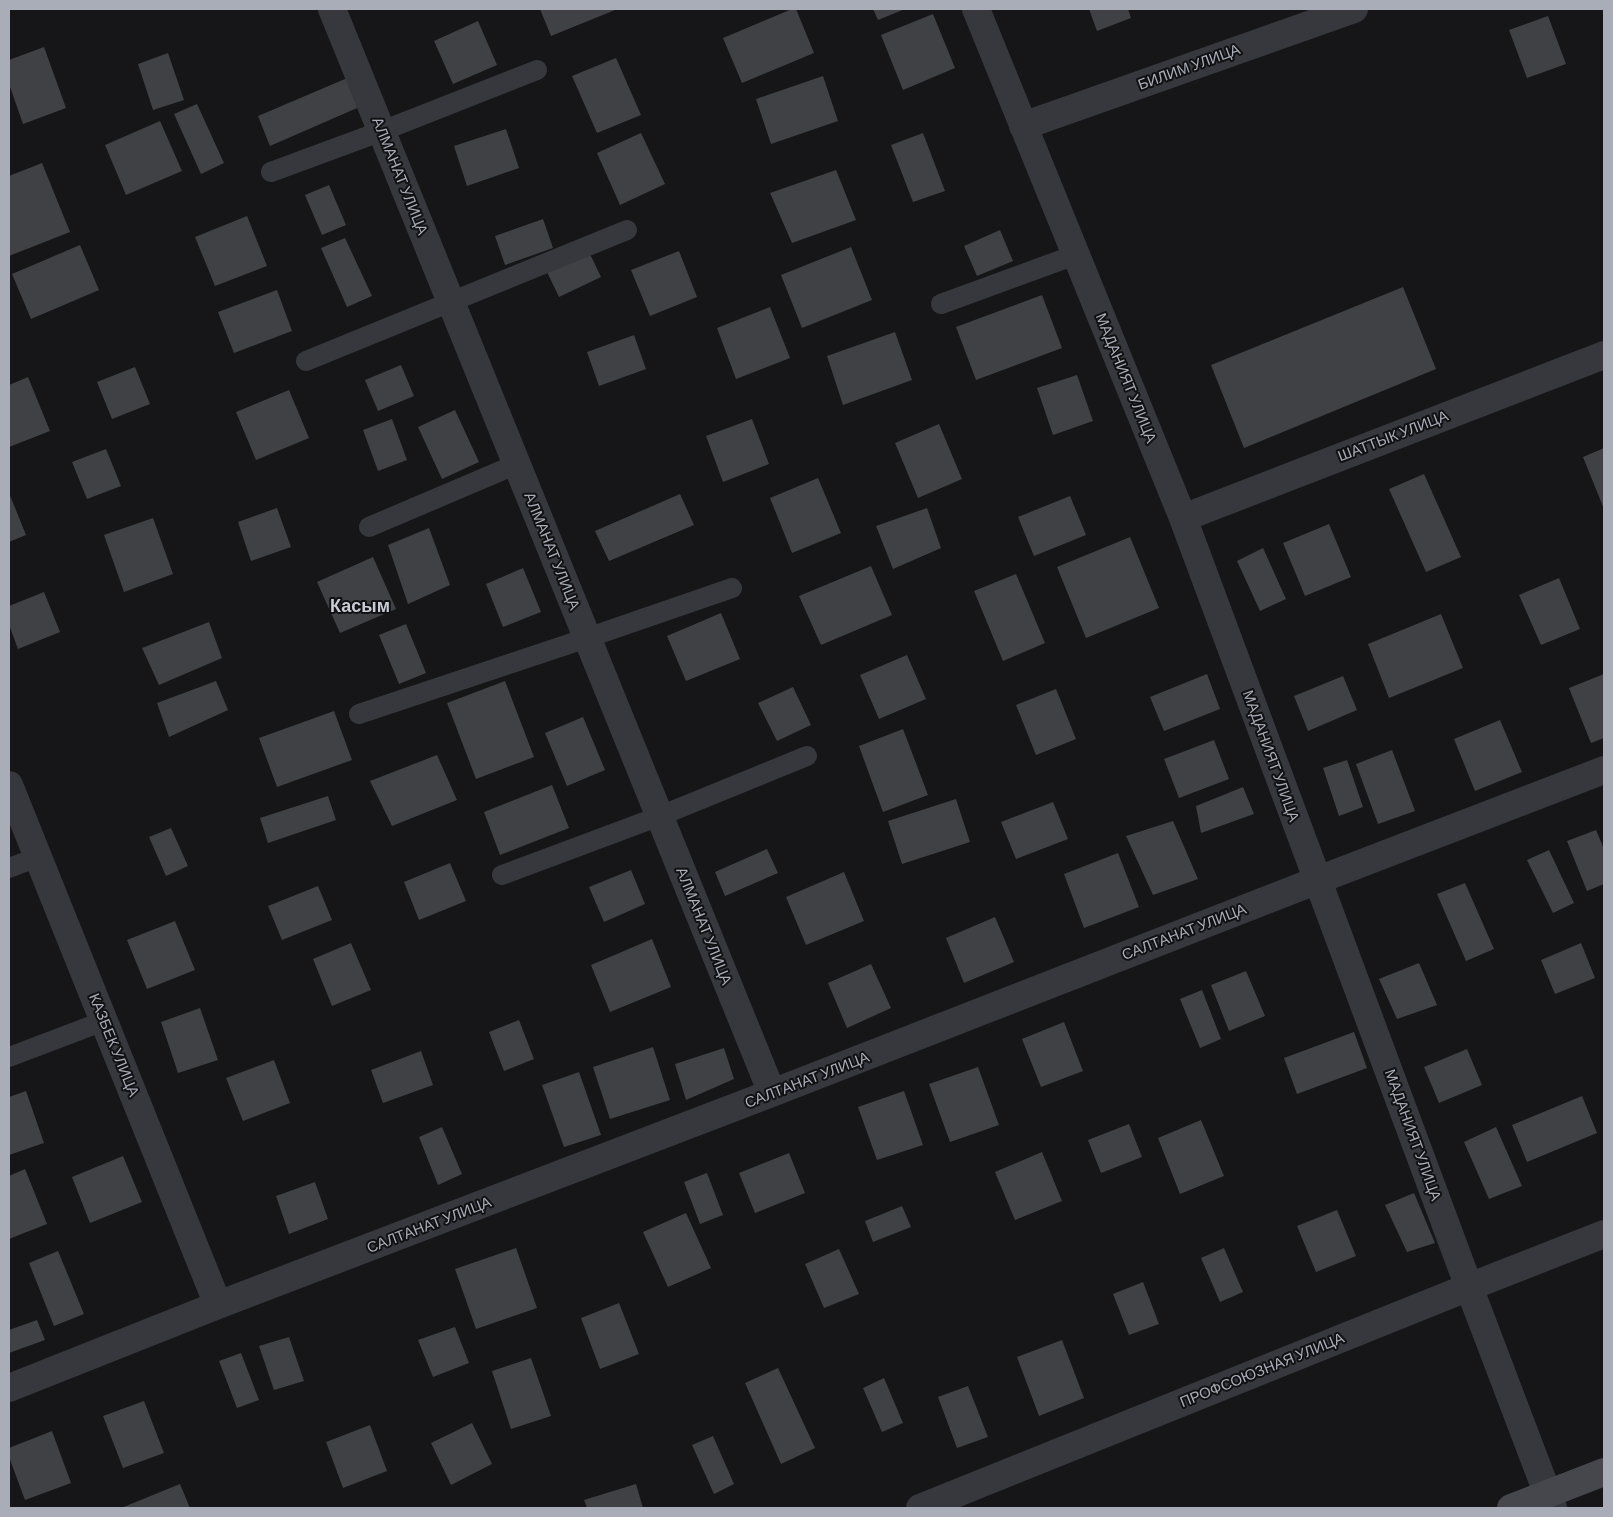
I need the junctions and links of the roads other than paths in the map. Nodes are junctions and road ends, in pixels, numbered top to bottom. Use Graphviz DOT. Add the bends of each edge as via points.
graph roads {
  1 [pos="332,9"];
  2 [pos="976,9"];
  3 [pos="1354,9"];
  4 [pos="537,70"];
  5 [pos="1023,126"];
  6 [pos="382,131"];
  7 [pos="271,172"];
  8 [pos="628,230"];
  9 [pos="1075,255"];
  10 [pos="451,301"];
  11 [pos="941,304"];
  12 [pos="1604,355"];
  13 [pos="306,361"];
  14 [pos="517,464"];
  15 [pos="1183,518"];
  16 [pos="369,527"];
  17 [pos="732,588"];
  18 [pos="587,638"];
  19 [pos="359,714"];
  20 [pos="807,756"];
  21 [pos="1604,770"];
  22 [pos="9,785"];
  23 [pos="660,816"];
  24 [pos="38,857"];
  25 [pos="9,868"];
  26 [pos="502,874"];
  27 [pos="1318,880"];
  28 [pos="104,1021"];
  29 [pos="9,1057"];
  30 [pos="772,1093"];
  31 [pos="1604,1234"];
  32 [pos="1469,1287"];
  33 [pos="218,1305"];
  34 [pos="9,1388"];
  35 [pos="1604,1472"];
  36 [pos="1551,1501"];
  37 [pos="920,1508"];
  38 [pos="1511,1508"];
  1 -- 6 [label="street, АЛМАНАТ УЛИЦА"];
  2 -- 5 [label="street, МАДАНИЯТ УЛИЦА"];
  3 -- 5 [label="street, БИЛИМ УЛИЦА"];
  4 -- 6 [label="lane"];
  5 -- 9 [label="street, МАДАНИЯТ УЛИЦА"];
  6 -- 7 [label="lane"];
  6 -- 10 [label="street, АЛМАНАТ УЛИЦА"];
  8 -- 10 [label="lane"];
  9 -- 11 [label="lane"];
  9 -- 15 [label="street, МАДАНИЯТ УЛИЦА"];
  10 -- 13 [label="lane"];
  10 -- 14 [label="street, АЛМАНАТ УЛИЦА"];
  12 -- 15 [label="street, ШАТТЫК УЛИЦА"];
  14 -- 16 [label="lane"];
  14 -- 18 [label="street, АЛМАНАТ УЛИЦА"];
  15 -- 27 [label="street, МАДАНИЯТ УЛИЦА"];
  17 -- 18 [label="lane"];
  18 -- 19 [label="lane"];
  18 -- 23 [label="street, АЛМАНАТ УЛИЦА"];
  20 -- 23 [label="lane"];
  21 -- 27 [label="street, САЛТАНАТ УЛИЦА"];
  22 -- 24 [label="street, КАЗБЕК УЛИЦА"];
  23 -- 26 [label="lane"];
  23 -- 30 [label="street, АЛМАНАТ УЛИЦА"];
  24 -- 25 [label="lane"];
  24 -- 28 [label="street, КАЗБЕК УЛИЦА"];
  27 -- 30 [label="street, САЛТАНАТ УЛИЦА"];
  27 -- 32 [label="street, МАДАНИЯТ УЛИЦА"];
  28 -- 29 [label="lane"];
  28 -- 33 [label="street, КАЗБЕК УЛИЦА"];
  30 -- 33 [label="street, САЛТАНАТ УЛИЦА"];
  31 -- 32 [label="street, ПРОФСОЮЗНАЯ УЛИЦА"];
  32 -- 36 [label="street, МАДАНИЯТ УЛИЦА"];
  32 -- 37 [label="street, ПРОФСОЮЗНАЯ УЛИЦА"];
  33 -- 34 [label="street, САЛТАНАТ УЛИЦА"];
  35 -- 36 [label="street"];
  36 -- 38 [label="street"];
}
